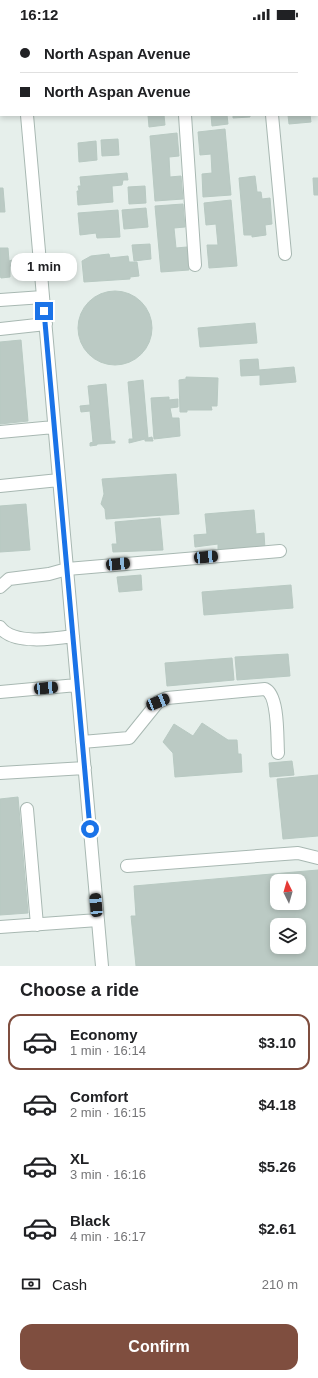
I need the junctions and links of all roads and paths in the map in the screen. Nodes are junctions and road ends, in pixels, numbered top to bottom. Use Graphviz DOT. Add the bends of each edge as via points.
graph roads {
  1 [pos="27,116"];
  2 [pos="185,116"];
  3 [pos="272,116"];
  4 [pos="285,254"];
  5 [pos="195,265"];
  6 [pos="43,297"];
  7 [pos="0,300"];
  8 [pos="46,324"];
  9 [pos="0,329"];
  10 [pos="54,427"];
  11 [pos="0,432"];
  12 [pos="59,480"];
  13 [pos="0,486"];
  14 [pos="280,550"];
  15 [pos="67,569"];
  16 [pos="0,587"];
  17 [pos="0,627"];
  18 [pos="73,636"];
  19 [pos="77,685"];
  20 [pos="0,692"];
  21 [pos="82,742"];
  22 [pos="278,753"];
  23 [pos="84,768"];
  24 [pos="0,773"];
  25 [pos="27,809"];
  26 [pos="318,858"];
  27 [pos="127,866"];
  28 [pos="98,920"];
  29 [pos="37,925"];
  30 [pos="0,928"];
  31 [pos="102,966"];
  1 -- 6 [label="street"];
  2 -- 5 [label="street"];
  3 -- 4 [label="street"];
  6 -- 7 [label="street"];
  6 -- 8 [label="street"];
  8 -- 9 [label="street"];
  8 -- 10 [label="street"];
  10 -- 11 [label="street"];
  10 -- 12 [label="street"];
  12 -- 13 [label="street"];
  12 -- 15 [label="street"];
  14 -- 15 [label="street"];
  15 -- 16 [label="street" via="49,574 9,578"];
  15 -- 18 [label="street"];
  17 -- 18 [label="street" via="4,633 20,638 54,639"];
  18 -- 19 [label="street"];
  19 -- 20 [label="street"];
  19 -- 21 [label="street"];
  21 -- 22 [label="street" via="129,738 158,702 167,698 264,689 272,695"];
  21 -- 23 [label="street"];
  23 -- 24 [label="street"];
  23 -- 28 [label="street"];
  25 -- 29 [label="street"];
  26 -- 27 [label="street" via="298,853"];
  28 -- 29 [label="street"];
  28 -- 31 [label="street"];
  29 -- 30 [label="street"];
}
